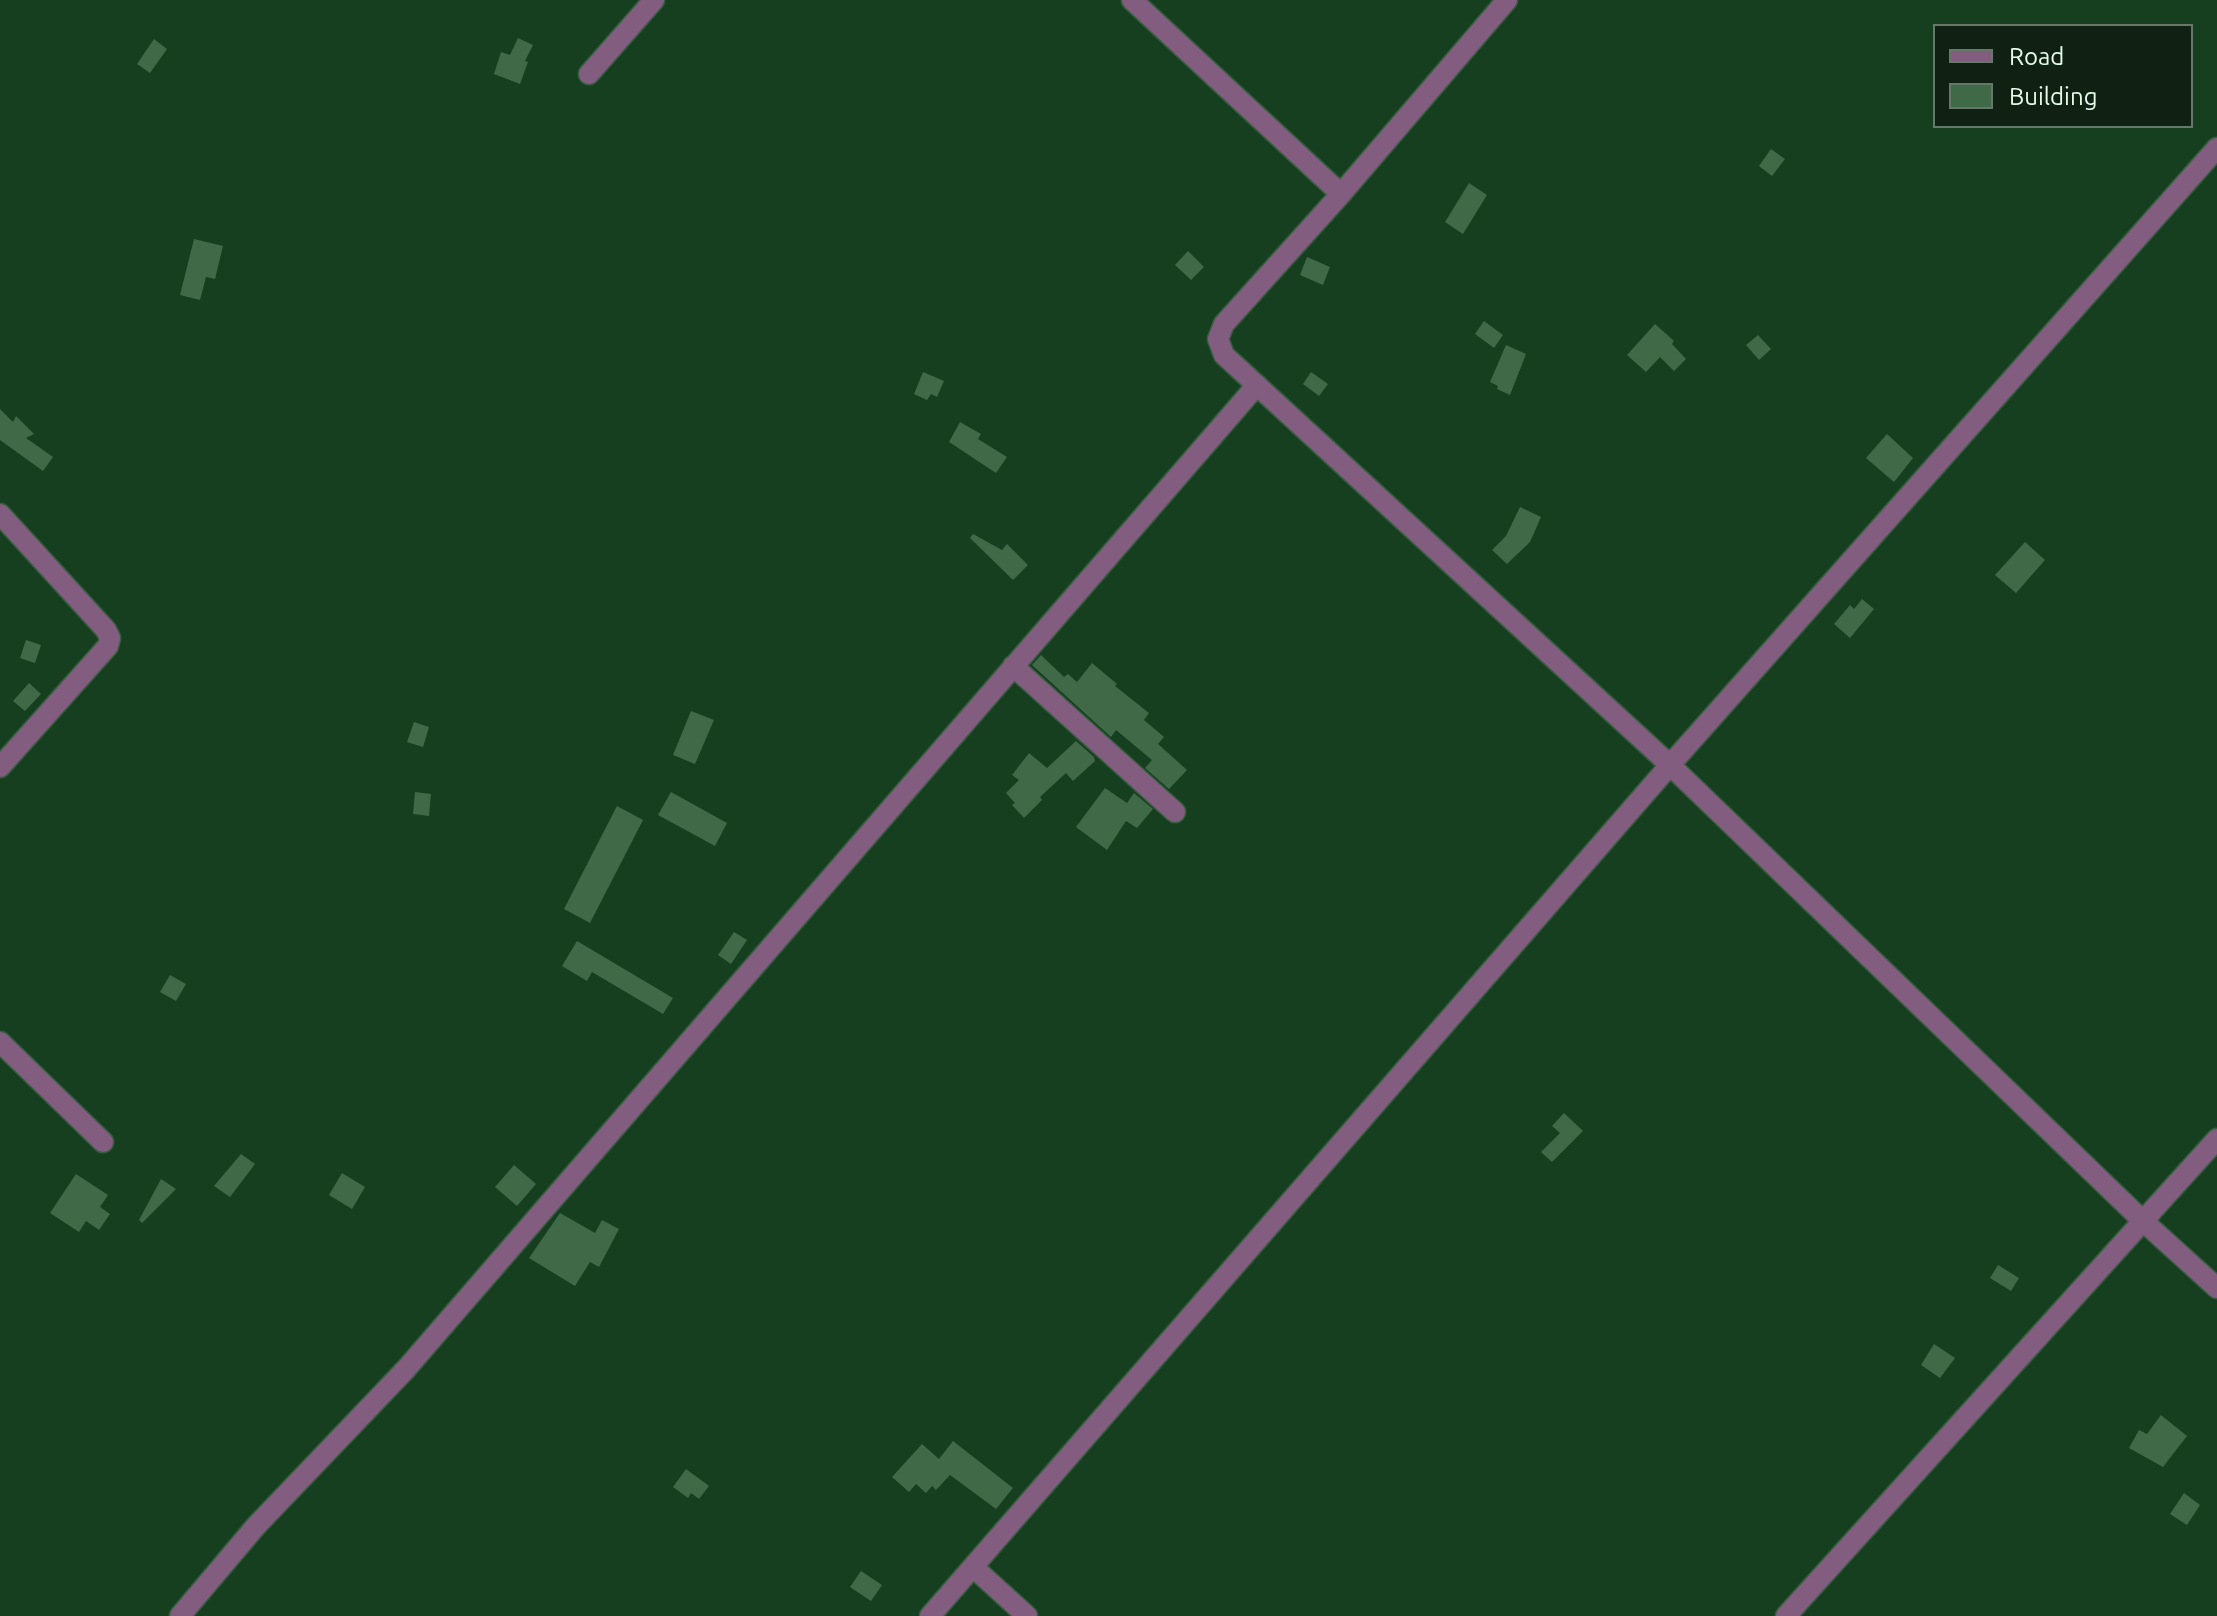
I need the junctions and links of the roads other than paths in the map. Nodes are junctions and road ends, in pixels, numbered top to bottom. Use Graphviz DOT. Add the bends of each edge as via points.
graph roads {
  1 [pos="654,0"];
  2 [pos="1132,0"];
  3 [pos="1507,0"];
  4 [pos="589,74"];
  5 [pos="2217,148"];
  6 [pos="1341,194"];
  7 [pos="1257,385"];
  8 [pos="0,514"];
  9 [pos="1013,666"];
  10 [pos="1670,765"];
  11 [pos="0,767"];
  12 [pos="1175,812"];
  13 [pos="0,1042"];
  14 [pos="2217,1139"];
  15 [pos="103,1142"];
  16 [pos="2143,1221"];
  17 [pos="2217,1288"];
  18 [pos="973,1567"];
  19 [pos="180,1616"];
  20 [pos="930,1616"];
  21 [pos="1027,1616"];
  22 [pos="1786,1616"];
  1 -- 4 [label="street"];
  2 -- 6 [label="street"];
  3 -- 6 [label="street"];
  5 -- 10 [label="street"];
  6 -- 7 [label="street" via="1224,324 1218,339 1224,355"];
  7 -- 9 [label="street"];
  7 -- 10 [label="street"];
  8 -- 11 [label="street" via="110,638"];
  9 -- 12 [label="street"];
  9 -- 19 [label="street" via="416,1357 256,1526"];
  10 -- 16 [label="street"];
  10 -- 18 [label="street"];
  13 -- 15 [label="street"];
  14 -- 16 [label="street"];
  16 -- 17 [label="street"];
  16 -- 22 [label="street"];
  18 -- 20 [label="street"];
  18 -- 21 [label="street"];
}
